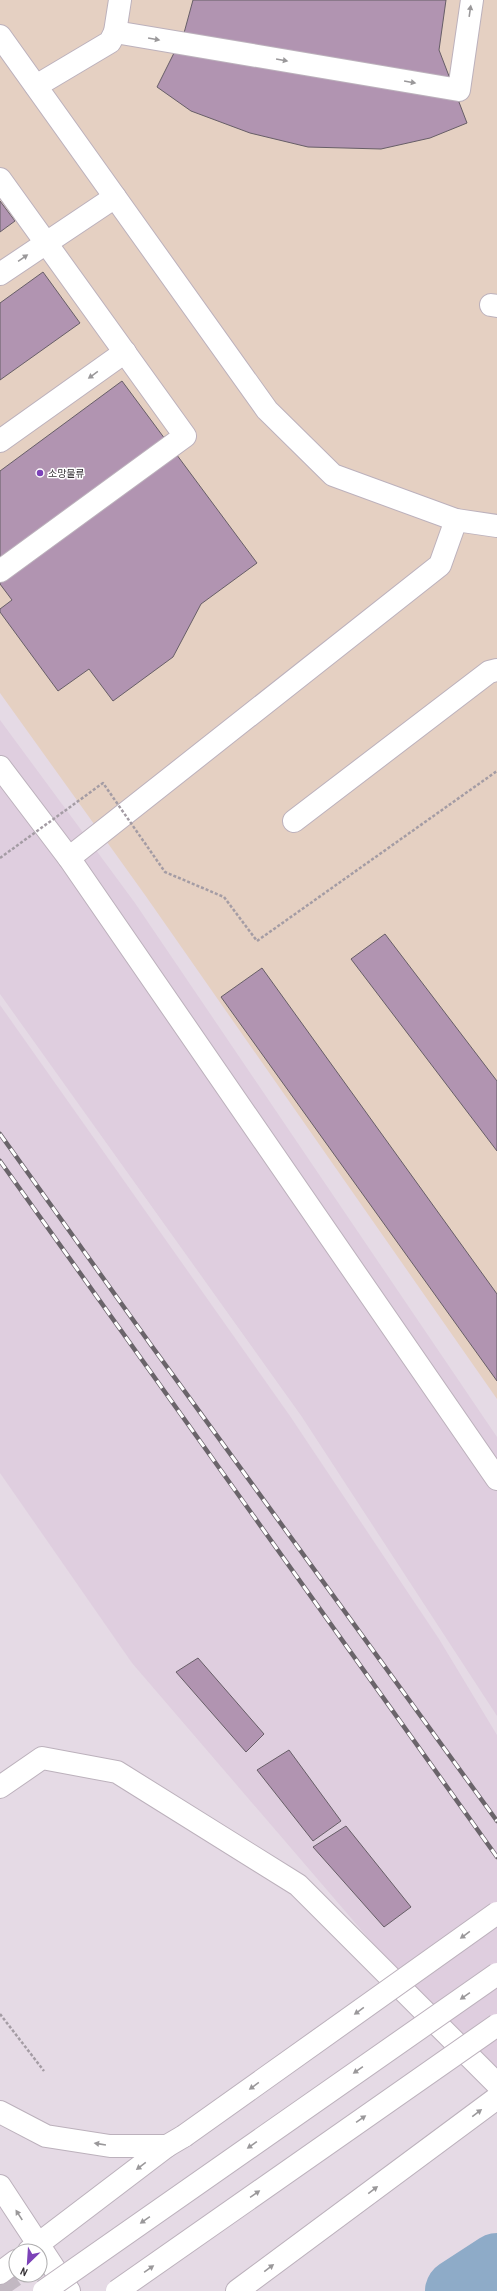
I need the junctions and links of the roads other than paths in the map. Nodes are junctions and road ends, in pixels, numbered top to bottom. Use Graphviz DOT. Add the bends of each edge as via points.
graph roads {
  1 [pos="120,0"];
  2 [pos="472,0"];
  3 [pos="115,32"];
  4 [pos="0,36"];
  5 [pos="36,86"];
  6 [pos="0,179"];
  7 [pos="115,197"];
  8 [pos="46,242"];
  9 [pos="0,274"];
  10 [pos="125,352"];
  11 [pos="0,441"];
  12 [pos="456,520"];
  13 [pos="497,526"];
  14 [pos="0,571"];
  15 [pos="497,670"];
  16 [pos="0,767"];
  17 [pos="294,821"];
  18 [pos="69,858"];
  19 [pos="497,1479"];
  20 [pos="0,1787"];
  21 [pos="497,1913"];
  22 [pos="497,1974"];
  23 [pos="497,2025"];
  24 [pos="497,2084"];
  25 [pos="497,2098"];
  26 [pos="0,2112"];
  27 [pos="176,2141"];
  28 [pos="0,2186"];
  29 [pos="32,2243"];
  30 [pos="39,2243"];
  31 [pos="48,2265"];
  32 [pos="44,2291"];
  33 [pos="69,2291"];
  34 [pos="117,2291"];
  35 [pos="237,2291"];
  1 -- 3 [label="main road"];
  3 -- 2 [label="main road, one-way" via="459,90"];
  3 -- 5 [label="main road" via="110,42"];
  4 -- 5 [label="main road"];
  5 -- 7 [label="main road"];
  6 -- 8 [label="main road"];
  7 -- 8 [label="main road"];
  7 -- 12 [label="main road" via="268,410 332,475"];
  9 -- 8 [label="main road, one-way"];
  8 -- 10 [label="main road"];
  10 -- 11 [label="main road, one-way"];
  10 -- 14 [label="main road" via="185,436"];
  12 -- 13 [label="main road"];
  12 -- 18 [label="main road" via="440,566"];
  15 -- 17 [label="main road" via="489,672"];
  16 -- 18 [label="main road"];
  18 -- 19 [label="main road"];
  20 -- 24 [label="main road" via="42,1758 117,1772 298,1885"];
  21 -- 27 [label="main road, one-way, bridge"];
  22 -- 32 [label="main road, one-way, bridge"];
  34 -- 23 [label="main road, one-way, bridge"];
  35 -- 25 [label="main road, one-way"];
  27 -- 26 [label="main road, one-way" via="110,2146 46,2136"];
  27 -- 30 [label="main road, one-way"];
  29 -- 28 [label="main road, one-way"];
  31 -- 33 [label="main road"];
}
